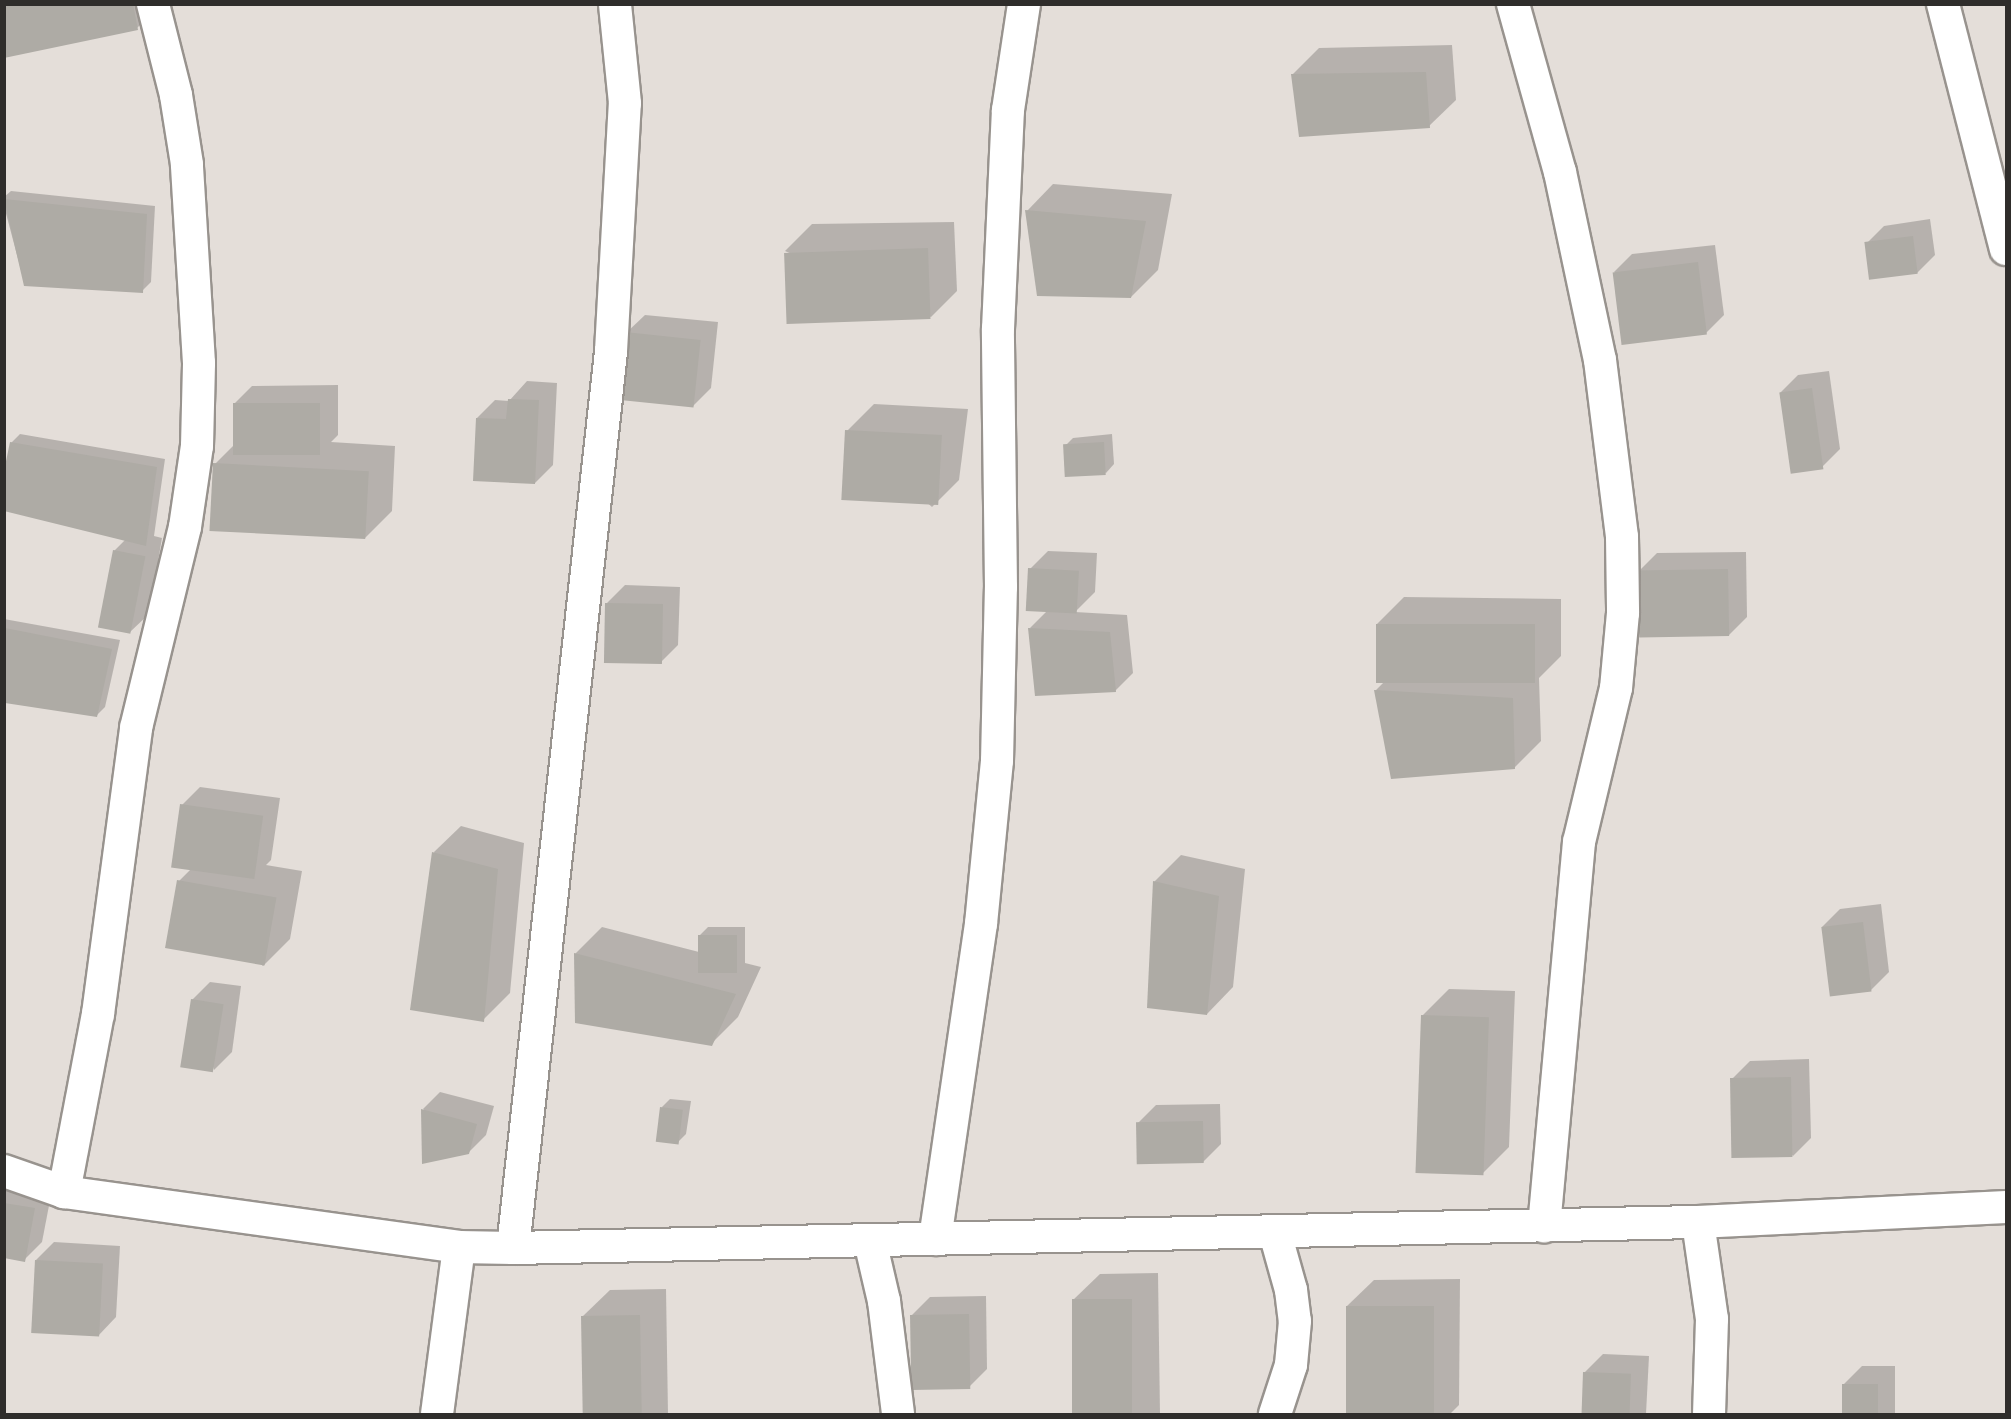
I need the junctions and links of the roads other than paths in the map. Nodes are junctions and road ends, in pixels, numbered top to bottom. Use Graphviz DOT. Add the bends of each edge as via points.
graph roads {
  1 [pos="153,4"];
  2 [pos="615,4"];
  3 [pos="1024,4"];
  4 [pos="1513,4"];
  5 [pos="1943,4"];
  6 [pos="2007,249"];
  7 [pos="4,1171"];
  8 [pos="64,1192"];
  9 [pos="2007,1207"];
  10 [pos="1698,1222"];
  11 [pos="1544,1226"];
  12 [pos="1275,1233"];
  13 [pos="935,1239"];
  14 [pos="870,1241"];
  15 [pos="459,1247"];
  16 [pos="513,1248"];
  17 [pos="437,1414"];
  18 [pos="898,1414"];
  19 [pos="1275,1414"];
  20 [pos="1709,1414"];
  1 -- 8 [label="street" via="176,95 187,164 199,363 197,446 185,527 136,728 99,1014"];
  2 -- 16 [label="street" via="625,103 611,351"];
  3 -- 13 [label="street" via="1008,110 998,329 1001,587 997,761 981,924"];
  4 -- 11 [label="street" via="1560,172 1597,349 1622,537 1623,614 1616,688 1579,842"];
  5 -- 6 [label="street"];
  7 -- 8 [label="street"];
  8 -- 15 [label="street"];
  9 -- 10 [label="street"];
  10 -- 11 [label="street"];
  10 -- 20 [label="street" via="1712,1319"];
  11 -- 12 [label="street"];
  12 -- 13 [label="street"];
  12 -- 19 [label="street" via="1295,1321 1291,1365"];
  13 -- 14 [label="street"];
  14 -- 16 [label="street"];
  14 -- 18 [label="street" via="884,1301"];
  15 -- 16 [label="street"];
  15 -- 17 [label="street"];
}
